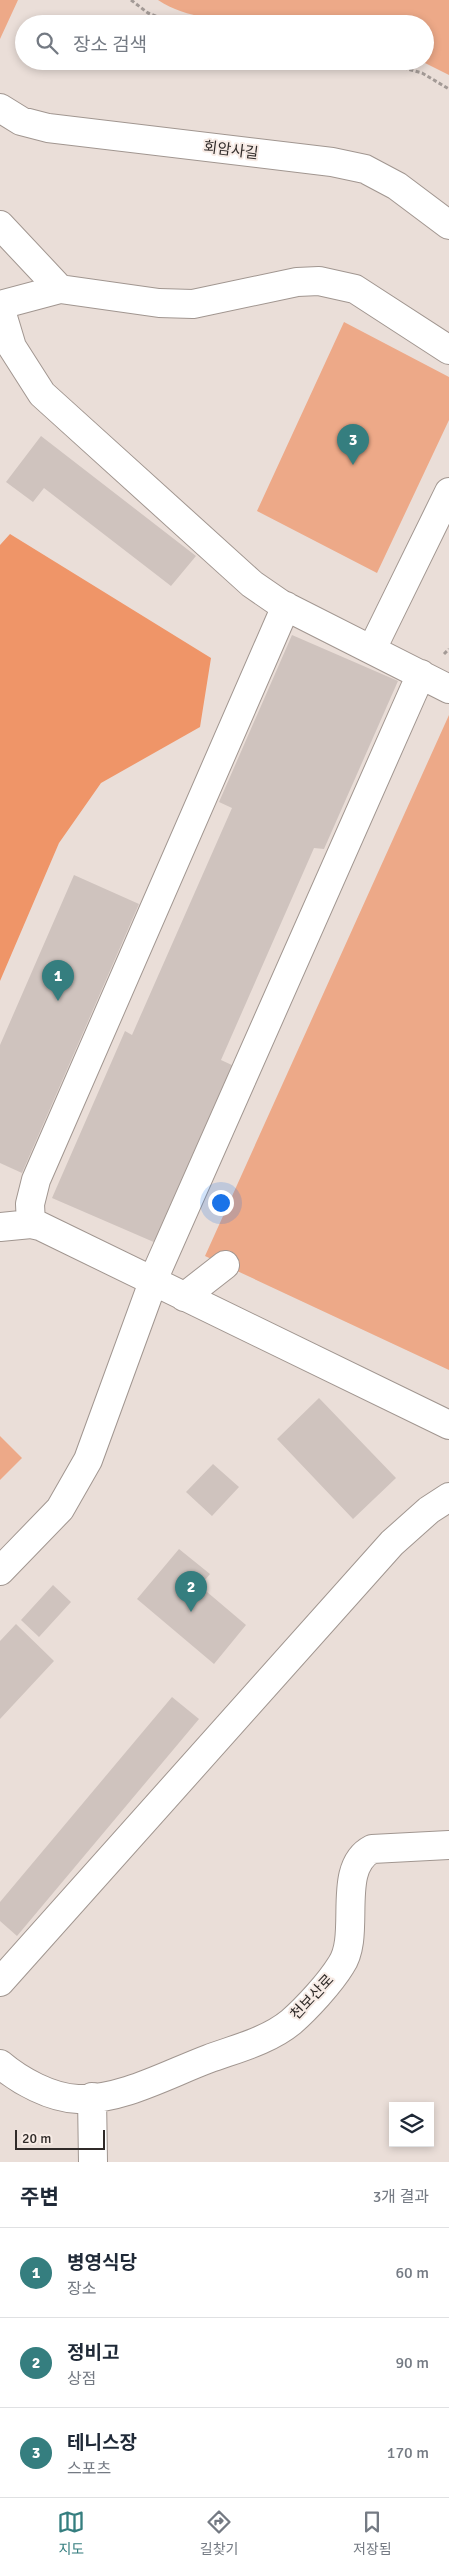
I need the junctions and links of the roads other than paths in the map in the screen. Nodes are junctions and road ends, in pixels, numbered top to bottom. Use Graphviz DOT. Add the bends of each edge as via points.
graph roads {
  1 [pos="0,108"];
  2 [pos="0,225"];
  3 [pos="449,225"];
  4 [pos="60,289"];
  5 [pos="0,306"];
  6 [pos="449,350"];
  7 [pos="449,492"];
  8 [pos="286,606"];
  9 [pos="372,649"];
  10 [pos="421,674"];
  11 [pos="449,689"];
  12 [pos="32,1224"];
  13 [pos="0,1227"];
  14 [pos="225,1265"];
  15 [pos="154,1282"];
  16 [pos="184,1297"];
  17 [pos="449,1425"];
  18 [pos="449,1497"];
  19 [pos="0,1571"];
  20 [pos="449,1845"];
  21 [pos="0,1982"];
  22 [pos="7,2070"];
  23 [pos="92,2098"];
  24 [pos="93,2162"];
  1 -- 3 [label="lane, 회암사길" via="21,121 48,128 332,162 365,169 397,186"];
  2 -- 4 [label="lane"];
  4 -- 5 [label="lane"];
  4 -- 6 [label="lane" via="160,304 193,304 297,282 336,283 354,289"];
  5 -- 8 [label="lane" via="12,348 42,394 252,584"];
  7 -- 9 [label="lane"];
  8 -- 9 [label="lane"];
  8 -- 12 [label="lane" via="36,1180 30,1204"];
  9 -- 10 [label="lane"];
  10 -- 11 [label="lane"];
  10 -- 15 [label="lane"];
  12 -- 13 [label="lane"];
  12 -- 15 [label="lane"];
  14 -- 16 [label="lane"];
  15 -- 16 [label="lane"];
  15 -- 19 [label="lane" via="88,1460 74,1487 60,1509"];
  16 -- 17 [label="lane"];
  18 -- 21 [label="lane" via="392,1543"];
  20 -- 23 [label="lane, 천보산로" via="372,1849 358,1860 348,1945 342,1965 290,2022 266,2037 126,2090"];
  22 -- 23 [label="lane, 천보산로" via="58,2096"];
  23 -- 24 [label="lane"];
}
